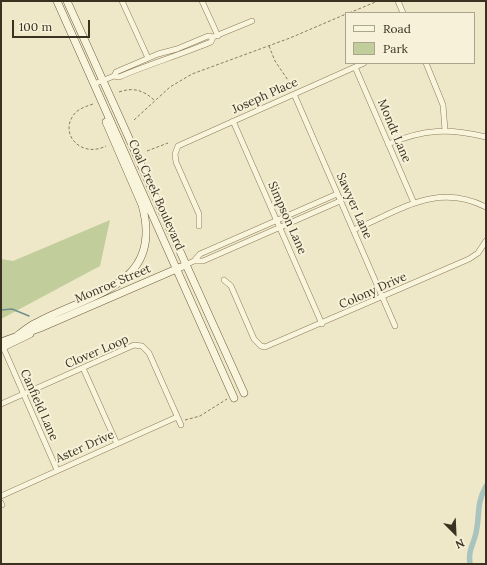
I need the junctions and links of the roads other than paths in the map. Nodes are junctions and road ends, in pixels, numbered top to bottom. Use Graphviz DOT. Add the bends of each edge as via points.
graph roads {
  1 [pos="57,1"];
  2 [pos="67,1"];
  3 [pos="122,1"];
  4 [pos="202,1"];
  5 [pos="398,1"];
  6 [pos="404,12"];
  7 [pos="252,21"];
  8 [pos="216,37"];
  9 [pos="148,58"];
  10 [pos="362,64"];
  11 [pos="426,64"];
  12 [pos="355,67"];
  13 [pos="114,76"];
  14 [pos="103,80"];
  15 [pos="94,84"];
  16 [pos="294,91"];
  17 [pos="98,93"];
  18 [pos="233,121"];
  19 [pos="445,130"];
  20 [pos="486,137"];
  21 [pos="388,144"];
  22 [pos="337,194"];
  23 [pos="340,201"];
  24 [pos="414,204"];
  25 [pos="486,207"];
  26 [pos="277,221"];
  27 [pos="199,226"];
  28 [pos="280,228"];
  29 [pos="353,230"];
  30 [pos="486,242"];
  31 [pos="194,261"];
  32 [pos="185,265"];
  33 [pos="177,268"];
  34 [pos="224,280"];
  35 [pos="383,297"];
  36 [pos="322,324"];
  37 [pos="395,326"];
  38 [pos="40,328"];
  39 [pos="18,335"];
  40 [pos="2,346"];
  41 [pos="83,368"];
  42 [pos="23,394"];
  43 [pos="244,394"];
  44 [pos="230,398"];
  45 [pos="1,404"];
  46 [pos="177,417"];
  47 [pos="181,425"];
  48 [pos="117,444"];
  49 [pos="57,470"];
  50 [pos="1,496"];
  1 -- 15 [label="main road, Coal Creek Boulevard"];
  2 -- 14 [label="main road, Coal Creek Boulevard"];
  3 -- 9 [label="street"];
  4 -- 8 [label="street"];
  5 -- 6 [label="street"];
  7 -- 8 [label="street"];
  8 -- 9 [label="street" via="208,36 192,44"];
  8 -- 13 [label="street" via="211,42 178,56 150,63 119,77"];
  9 -- 13 [label="street" via="116,72"];
  10 -- 12 [label="street, Joseph Place"];
  11 -- 19 [label="street" via="443,105"];
  12 -- 16 [label="street, Joseph Place"];
  12 -- 21 [label="street, Mondt Lane"];
  13 -- 14 [label="street"];
  14 -- 15 [label="street"];
  14 -- 32 [label="main road, Coal Creek Boulevard"];
  15 -- 17 [label="main road, Coal Creek Boulevard"];
  16 -- 18 [label="street, Joseph Place"];
  16 -- 22 [label="street, Sawyer Lane"];
  17 -- 33 [label="main road, Coal Creek Boulevard"];
  17 -- 39 [label="main road" via="110,134 142,205 146,230 141,256 133,269 111,289 36,323"];
  18 -- 26 [label="street, Simpson Lane"];
  18 -- 27 [label="street, Joseph Place" via="183,143 176,149 176,162 199,214"];
  19 -- 20 [label="street"];
  19 -- 21 [label="street" via="407,136"];
  21 -- 24 [label="street, Mondt Lane"];
  22 -- 23 [label="street, Sawyer Lane"];
  22 -- 26 [label="street, Monroe Street"];
  23 -- 28 [label="street, Monroe Street"];
  23 -- 29 [label="street, Sawyer Lane"];
  24 -- 25 [label="street" via="428,198 457,197"];
  24 -- 29 [label="street"];
  26 -- 28 [label="street, Simpson Lane"];
  26 -- 31 [label="street, Monroe Street" via="200,254"];
  28 -- 31 [label="street, Monroe Street" via="203,261"];
  28 -- 36 [label="street, Simpson Lane"];
  29 -- 35 [label="street, Sawyer Lane"];
  30 -- 35 [label="street, Colony Drive" via="478,253 469,259"];
  31 -- 32 [label="street, Monroe Street"];
  32 -- 33 [label="main road, Monroe Street"];
  32 -- 43 [label="main road, Coal Creek Boulevard"];
  33 -- 38 [label="main road, Monroe Street"];
  33 -- 44 [label="main road, Coal Creek Boulevard"];
  34 -- 36 [label="street, Colony Drive" via="231,286 254,339 261,346 270,346"];
  35 -- 36 [label="street, Colony Drive"];
  35 -- 37 [label="street, Sawyer Lane"];
  38 -- 39 [label="main road, Monroe Street"];
  38 -- 40 [label="main road, Monroe Street" via="25,338"];
  39 -- 40 [label="main road, Monroe Street"];
  40 -- 42 [label="street, Canfield Lane"];
  41 -- 42 [label="street, Clover Loop"];
  41 -- 46 [label="street, Clover Loop" via="134,345 142,346 149,353"];
  41 -- 48 [label="street"];
  42 -- 45 [label="street, Clover Loop"];
  42 -- 49 [label="street, Canfield Lane"];
  46 -- 47 [label="street, Clover Loop"];
  46 -- 48 [label="street, Aster Drive"];
  48 -- 49 [label="street, Aster Drive"];
  49 -- 50 [label="street, Aster Drive"];
}
